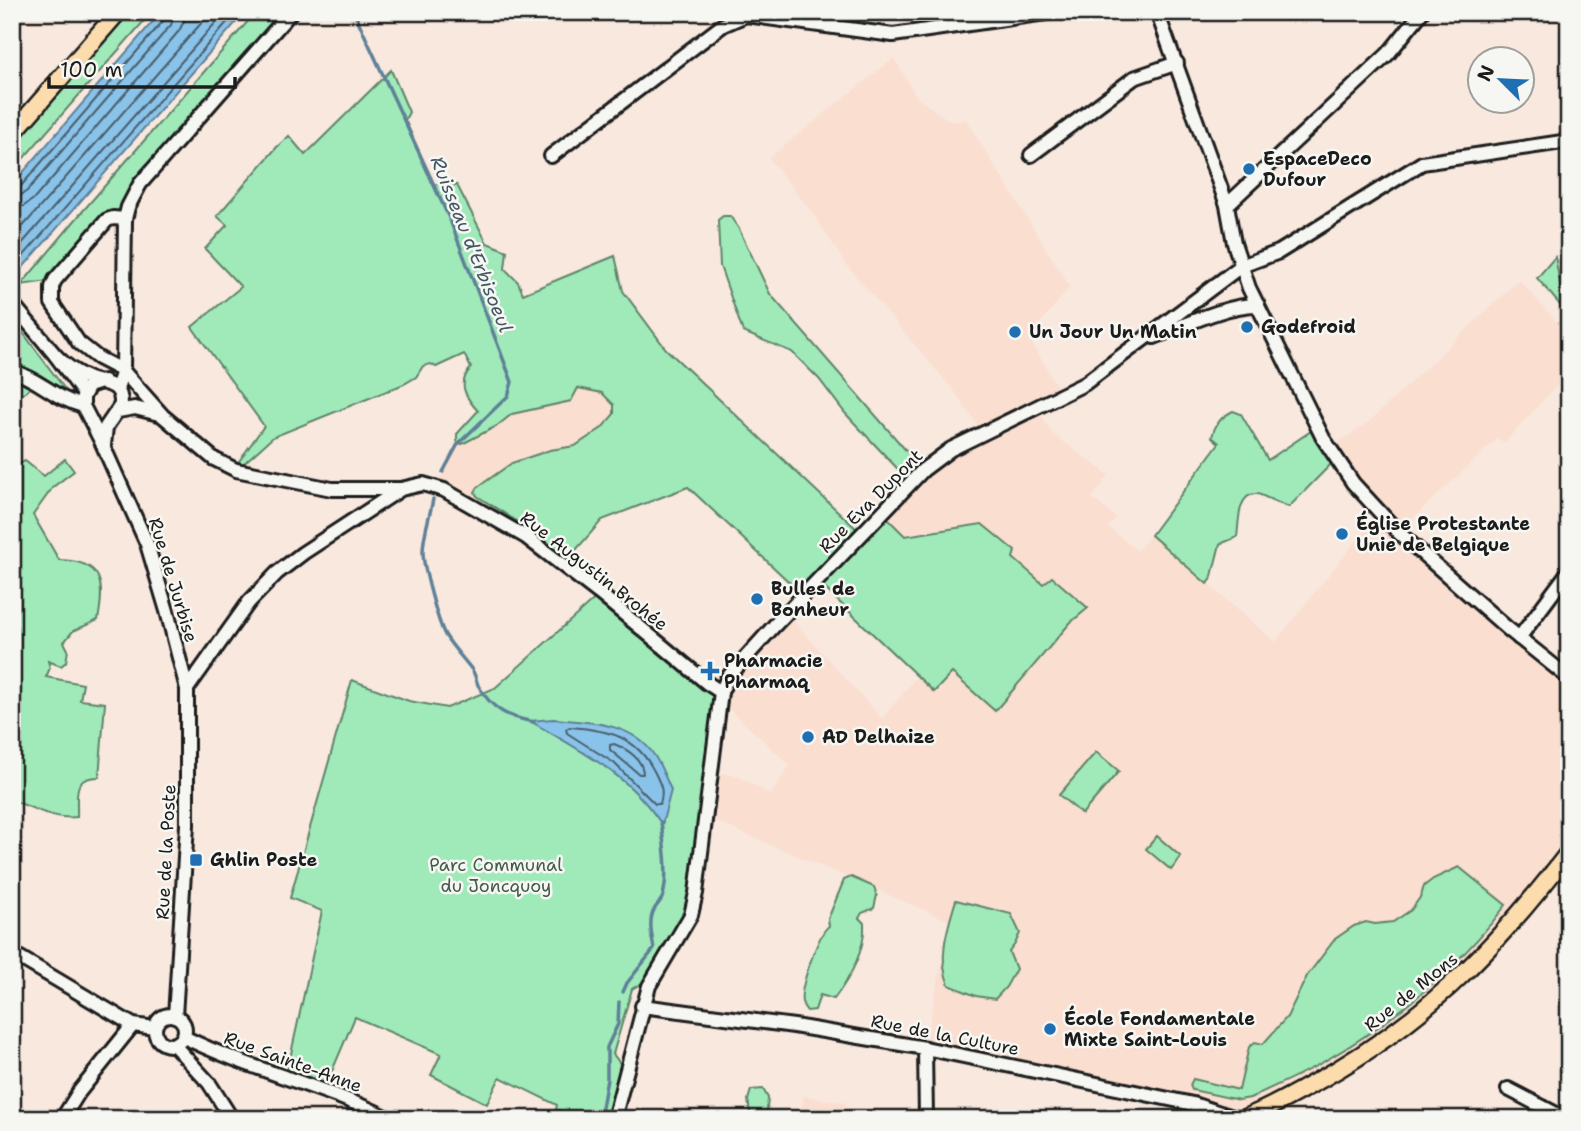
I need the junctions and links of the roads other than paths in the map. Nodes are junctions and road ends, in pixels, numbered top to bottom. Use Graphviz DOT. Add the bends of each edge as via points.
graph roads {
  1 [pos="118,12"];
  2 [pos="291,12"];
  3 [pos="1053,12"];
  4 [pos="1157,12"];
  5 [pos="1422,12"];
  6 [pos="1177,63"];
  7 [pos="12,134"];
  8 [pos="1569,141"];
  9 [pos="1031,155"];
  10 [pos="551,156"];
  11 [pos="1227,205"];
  12 [pos="125,219"];
  13 [pos="1241,267"];
  14 [pos="12,304"];
  15 [pos="1258,305"];
  16 [pos="1140,342"];
  17 [pos="56,356"];
  18 [pos="12,371"];
  19 [pos="123,371"];
  20 [pos="104,381"];
  21 [pos="117,388"];
  22 [pos="85,405"];
  23 [pos="116,413"];
  24 [pos="163,416"];
  25 [pos="104,445"];
  26 [pos="401,489"];
  27 [pos="1569,571"];
  28 [pos="1519,638"];
  29 [pos="1569,678"];
  30 [pos="187,690"];
  31 [pos="721,692"];
  32 [pos="1569,852"];
  33 [pos="12,953"];
  34 [pos="642,1006"];
  35 [pos="175,1016"];
  36 [pos="132,1025"];
  37 [pos="155,1028"];
  38 [pos="179,1041"];
  39 [pos="925,1048"];
  40 [pos="1508,1089"];
  41 [pos="62,1119"];
  42 [pos="232,1119"];
  43 [pos="390,1119"];
  44 [pos="614,1119"];
  45 [pos="926,1119"];
  46 [pos="1240,1119"];
  47 [pos="1566,1119"];
  1 -- 7 [label="main road"];
  2 -- 12 [label="street" via="140,184"];
  3 -- 10 [label="street" via="892,35 746,15 723,25"];
  4 -- 6 [label="street"];
  5 -- 11 [label="street" via="1388,54"];
  6 -- 9 [label="street" via="1134,78"];
  6 -- 11 [label="street"];
  8 -- 13 [label="street, Rue Eva Dupont" via="1422,163 1279,252"];
  11 -- 13 [label="street"];
  12 -- 19 [label="street"];
  12 -- 19 [label="street, Rue Augustin Brohée" via="107,220 55,280 51,296 79,343"];
  13 -- 15 [label="street"];
  13 -- 16 [label="street, Rue Eva Dupont"];
  14 -- 17 [label="street"];
  15 -- 16 [label="street" via="1229,310"];
  15 -- 28 [label="street" via="1323,438 1353,483 1398,532"];
  16 -- 31 [label="street, Rue Eva Dupont" via="1084,384 933,462 780,620 728,677"];
  17 -- 20 [label="street" via="92,380"];
  17 -- 22 [label="street, Rue de Jurbise"];
  18 -- 22 [label="street" via="59,398"];
  19 -- 21 [label="street"];
  19 -- 24 [label="street, Rue Augustin Brohée"];
  20 -- 21 [label="street"];
  20 -- 22 [label="street" via="89,386"];
  21 -- 23 [label="street" via="121,398"];
  22 -- 23 [label="street" via="101,420"];
  22 -- 25 [label="street, Rue de Jurbise"];
  23 -- 24 [label="street" via="135,408"];
  23 -- 25 [label="street" via="106,427"];
  24 -- 26 [label="street, Rue Augustin Brohée" via="214,459 236,470 332,489"];
  25 -- 30 [label="street, Rue de Jurbise" via="147,544"];
  26 -- 30 [label="street" via="277,573 249,602"];
  26 -- 31 [label="street, Rue Augustin Brohée" via="423,484 444,490 526,537"];
  27 -- 28 [label="street"];
  28 -- 29 [label="street"];
  30 -- 35 [label="street, Rue de la Poste" via="187,825"];
  31 -- 34 [label="street" via="691,915 654,975"];
  32 -- 46 [label="main road, Rue de Mons" via="1499,939 1413,1018 1334,1073"];
  33 -- 36 [label="street"];
  34 -- 39 [label="street, Rue de la Culture"];
  34 -- 44 [label="street"];
  35 -- 37 [label="street" via="161,1018"];
  35 -- 38 [label="street" via="183,1023"];
  36 -- 37 [label="street"];
  36 -- 41 [label="street"];
  37 -- 38 [label="street" via="161,1043"];
  38 -- 42 [label="street"];
  38 -- 43 [label="street, Rue Sainte-Anne" via="324,1090"];
  39 -- 45 [label="street"];
  39 -- 46 [label="street, Rue de la Culture" via="1193,1104"];
  40 -- 47 [label="street"];
}
